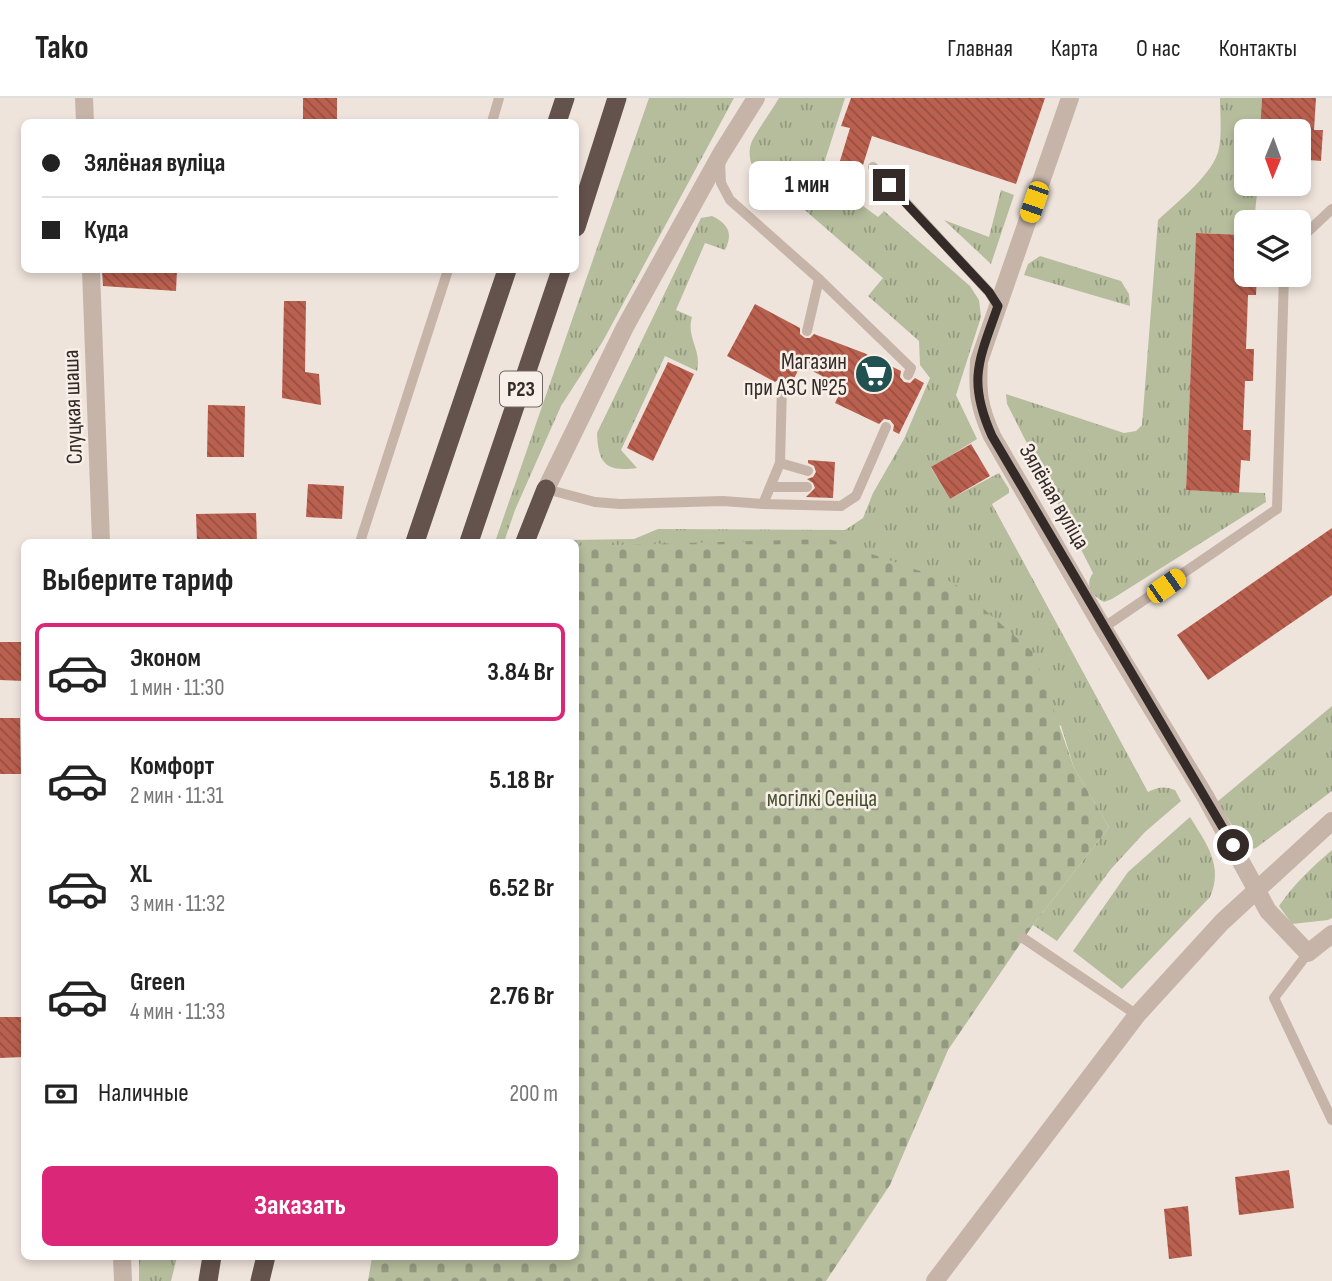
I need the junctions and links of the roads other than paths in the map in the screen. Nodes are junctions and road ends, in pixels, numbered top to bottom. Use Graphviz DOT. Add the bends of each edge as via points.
graph roads {
  1 [pos="84,98"];
  2 [pos="499,98"];
  3 [pos="565,98"];
  4 [pos="617,98"];
  5 [pos="756,98"];
  6 [pos="1070,98"];
  7 [pos="85,119"];
  8 [pos="493,119"];
  9 [pos="558,119"];
  10 [pos="721,155"];
  11 [pos="873,167"];
  12 [pos="1332,209"];
  13 [pos="579,218"];
  14 [pos="1311,229"];
  15 [pos="91,273"];
  16 [pos="447,273"];
  17 [pos="506,273"];
  18 [pos="560,273"];
  19 [pos="819,279"];
  20 [pos="1284,287"];
  21 [pos="998,306"];
  22 [pos="807,331"];
  23 [pos="908,375"];
  24 [pos="782,386"];
  25 [pos="886,427"];
  26 [pos="780,463"];
  27 [pos="808,471"];
  28 [pos="772,487"];
  29 [pos="807,487"];
  30 [pos="546,489"];
  31 [pos="763,504"];
  32 [pos="101,539"];
  33 [pos="361,539"];
  34 [pos="416,539"];
  35 [pos="470,539"];
  36 [pos="526,539"];
  37 [pos="1103,628"];
  38 [pos="1332,821"];
  39 [pos="1255,888"];
  40 [pos="1332,934"];
  41 [pos="1023,938"];
  42 [pos="1308,953"];
  43 [pos="1137,1015"];
  44 [pos="1332,1120"];
  45 [pos="122,1260"];
  46 [pos="211,1260"];
  47 [pos="265,1260"];
  48 [pos="123,1281"];
  49 [pos="208,1281"];
  50 [pos="260,1281"];
  51 [pos="935,1281"];
  1 -- 7 [label="street"];
  2 -- 8 [label="lane"];
  3 -- 9 [label="highway"];
  4 -- 13 [label="highway"];
  5 -- 10 [label="street"];
  6 -- 21 [label="street, Зялёная вуліца"];
  10 -- 19 [label="lane" via="718,169 730,200"];
  10 -- 30 [label="street" via="625,327"];
  11 -- 21 [label="lane"];
  12 -- 14 [label="lane"];
  15 -- 32 [label="street, Слуцкая шаша"];
  16 -- 33 [label="lane"];
  17 -- 34 [label="highway, Р23"];
  18 -- 35 [label="highway, Р23"];
  19 -- 22 [label="lane"];
  19 -- 23 [label="lane" via="911,368"];
  20 -- 37 [label="lane" via="1277,509"];
  21 -- 37 [label="street, Зялёная вуліца" via="979,361 981,410"];
  24 -- 26 [label="lane"];
  25 -- 31 [label="lane" via="856,496 841,506"];
  26 -- 27 [label="lane"];
  26 -- 28 [label="lane"];
  28 -- 29 [label="lane"];
  28 -- 31 [label="lane"];
  30 -- 31 [label="lane" via="620,504 723,500"];
  30 -- 36 [label="highway"];
  37 -- 39 [label="street, Зялёная вуліца"];
  38 -- 39 [label="street"];
  39 -- 42 [label="street, Зялёная вуліца" via="1268,911"];
  39 -- 43 [label="street"];
  40 -- 42 [label="street"];
  41 -- 43 [label="lane"];
  42 -- 44 [label="lane" via="1274,998"];
  43 -- 51 [label="street"];
  45 -- 48 [label="street"];
  46 -- 49 [label="highway"];
  47 -- 50 [label="highway"];
}
